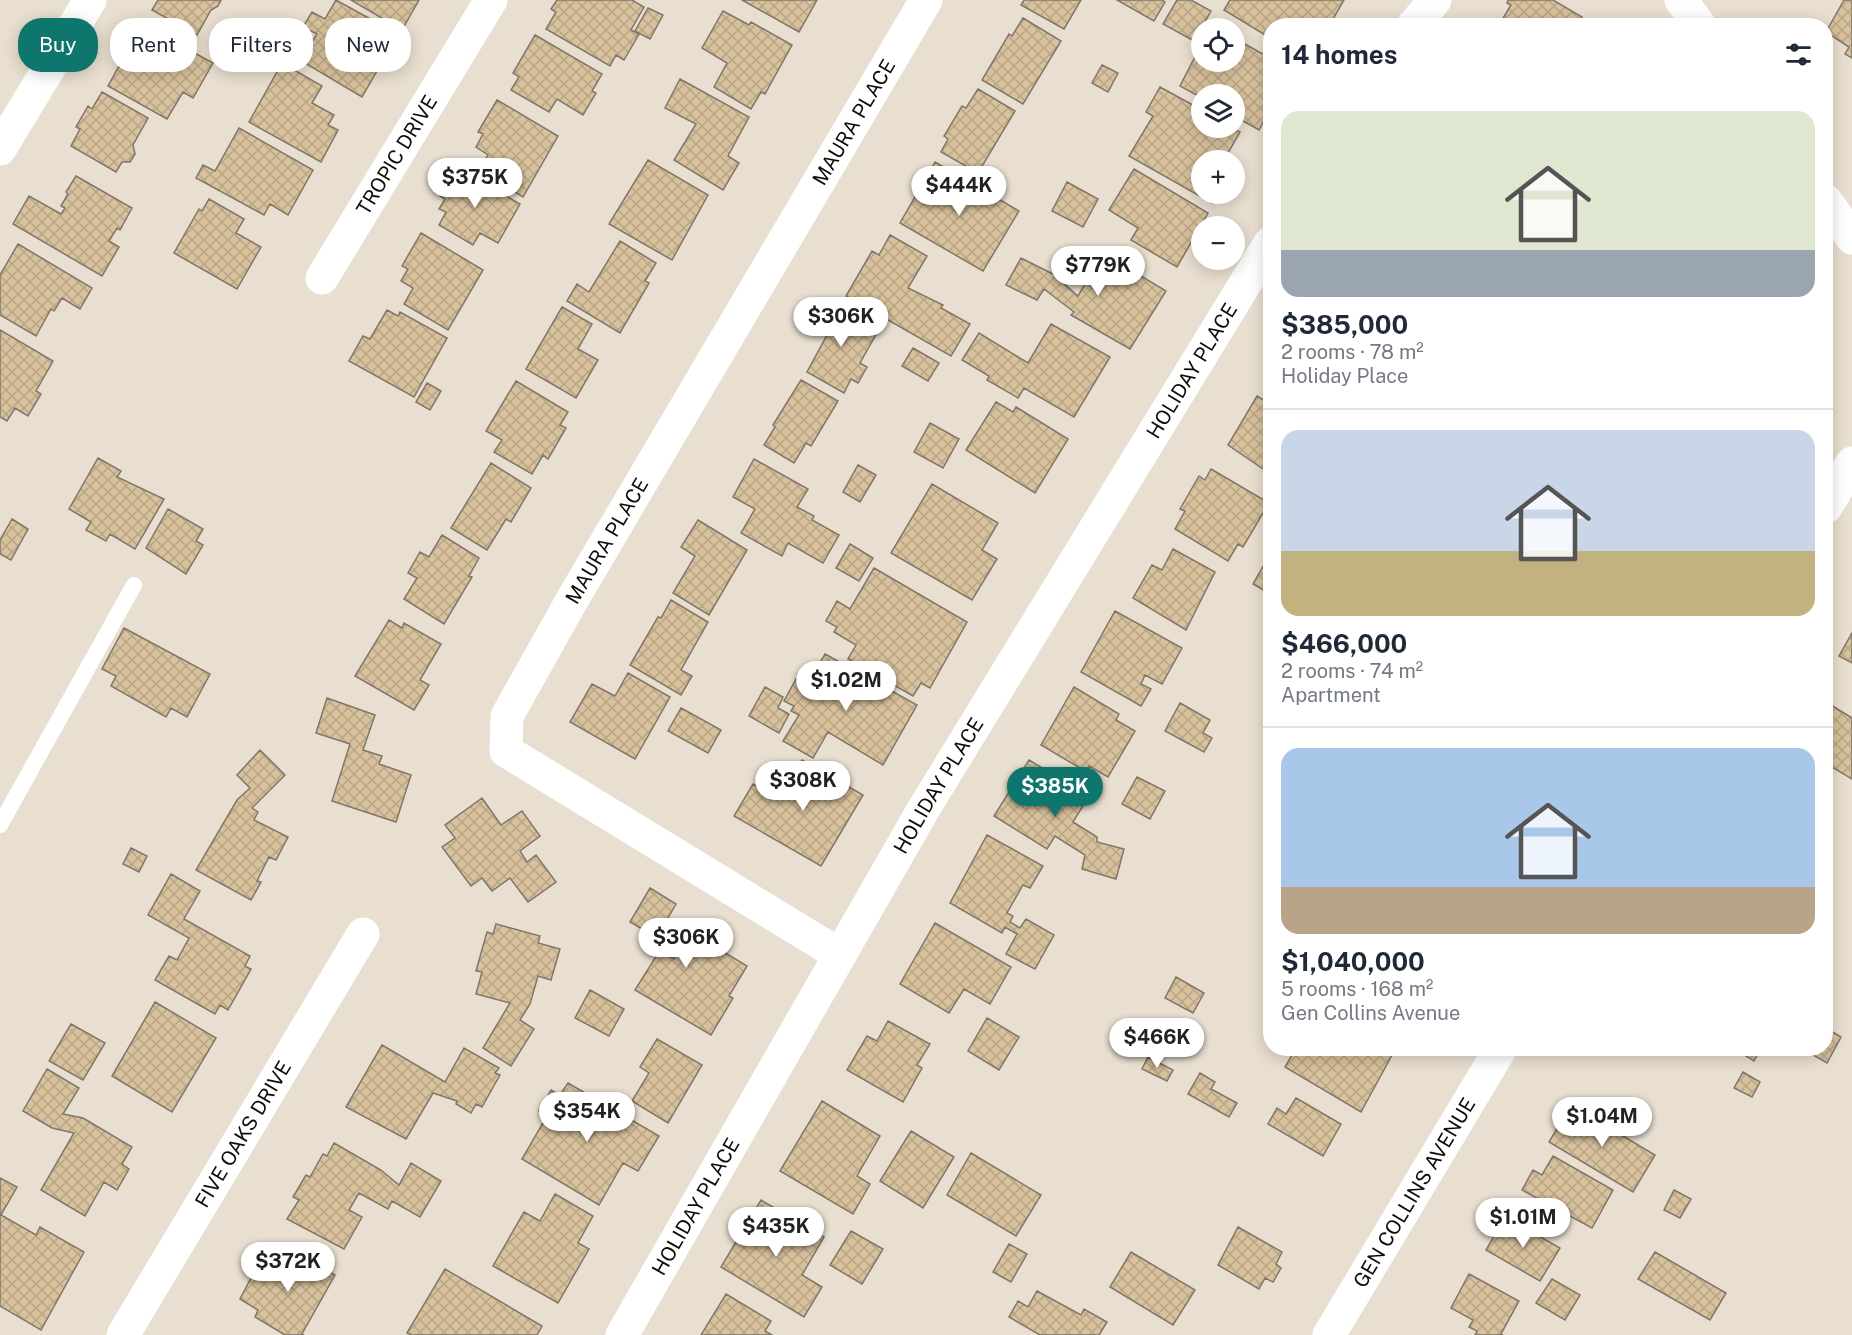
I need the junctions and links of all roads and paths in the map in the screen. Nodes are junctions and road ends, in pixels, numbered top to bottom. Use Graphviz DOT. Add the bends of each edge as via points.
graph roads {
  1 [pos="90,0"];
  2 [pos="491,0"];
  3 [pos="926,0"];
  4 [pos="1436,0"];
  5 [pos="1681,0"];
  6 [pos="1420,18"];
  7 [pos="1694,18"];
  8 [pos="0,149"];
  9 [pos="1833,211"];
  10 [pos="1852,237"];
  11 [pos="1263,254"];
  12 [pos="322,278"];
  13 [pos="1852,463"];
  14 [pos="1833,495"];
  15 [pos="134,585"];
  16 [pos="0,825"];
  17 [pos="363,934"];
  18 [pos="840,955"];
  19 [pos="1496,1056"];
  20 [pos="123,1335"];
  21 [pos="622,1335"];
  22 [pos="1329,1335"];
  1 -- 8 [label="street"];
  2 -- 12 [label="street, TROPIC DRIVE"];
  3 -- 18 [label="street, MAURA PLACE" via="507,716 506,751"];
  4 -- 6 [label="street"];
  5 -- 7 [label="street"];
  9 -- 10 [label="street"];
  11 -- 18 [label="street, HOLIDAY PLACE" via="930,800"];
  13 -- 14 [label="street"];
  15 -- 16 [label="lane"];
  17 -- 20 [label="street, FIVE OAKS DRIVE"];
  18 -- 21 [label="street, HOLIDAY PLACE"];
  19 -- 22 [label="street, GEN COLLINS AVENUE"];
}
